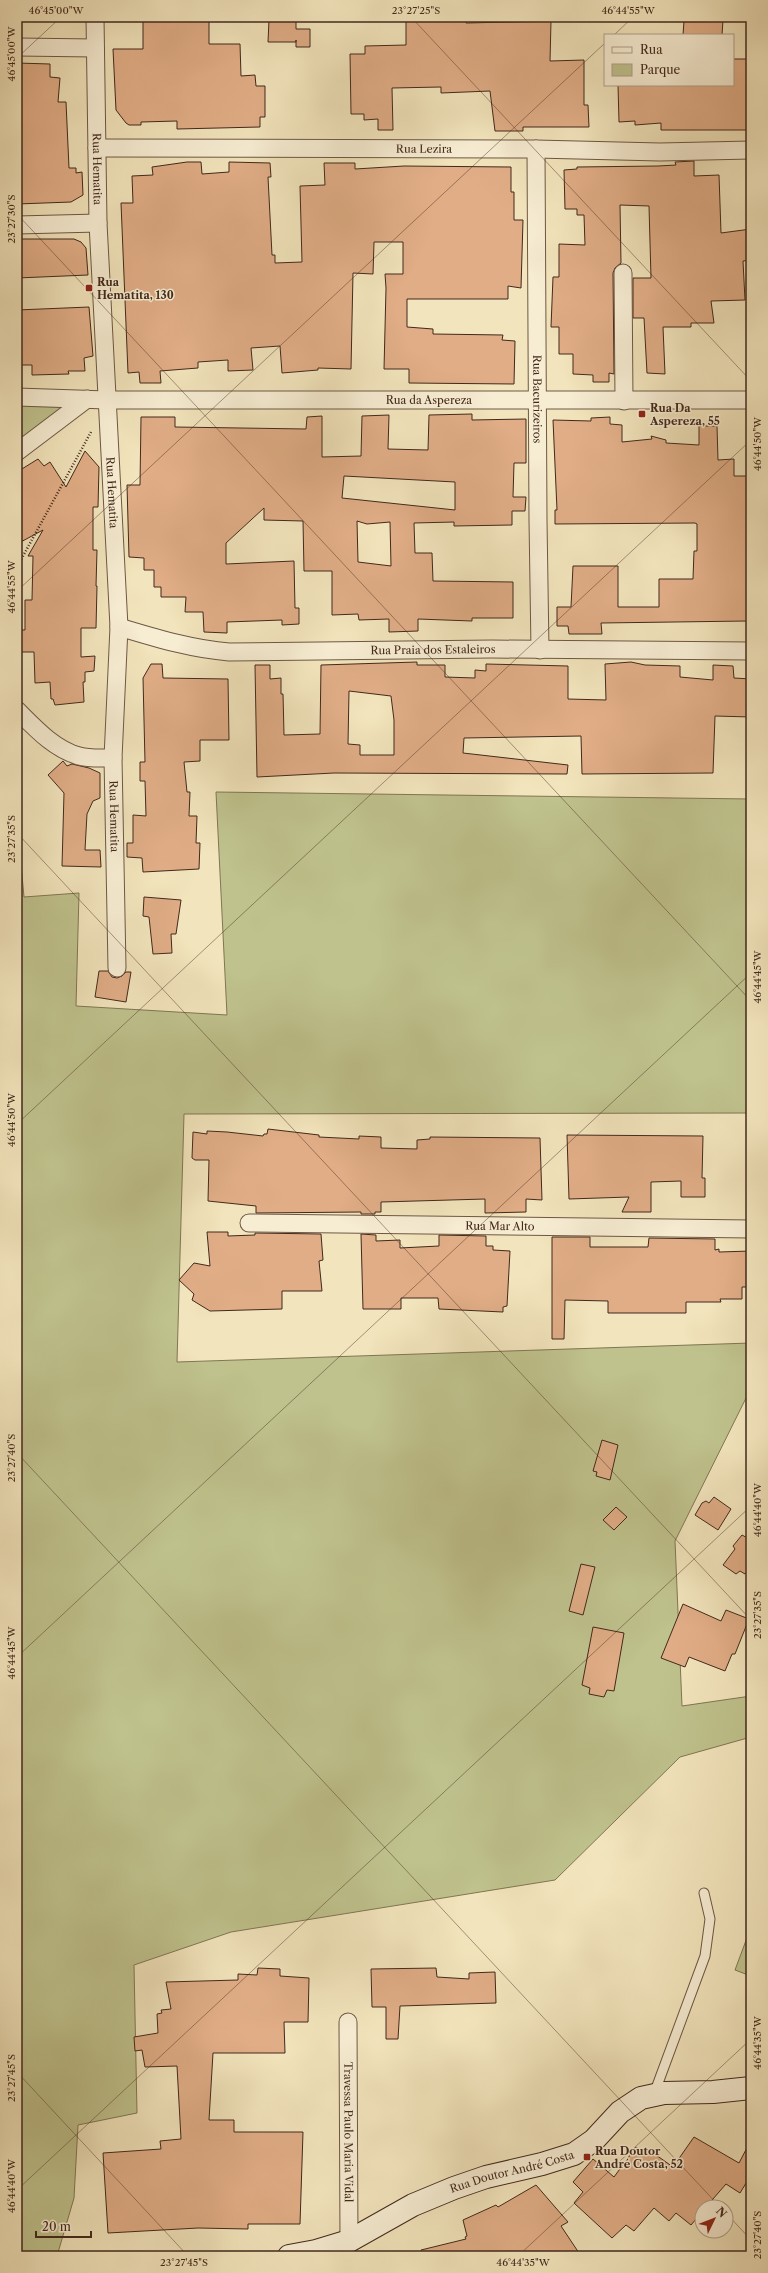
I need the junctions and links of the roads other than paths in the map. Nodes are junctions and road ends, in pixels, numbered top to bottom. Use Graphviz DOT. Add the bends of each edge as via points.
graph roads {
  1 [pos="95,17"];
  2 [pos="17,48"];
  3 [pos="95,48"];
  4 [pos="97,148"];
  5 [pos="536,149"];
  6 [pos="751,150"];
  7 [pos="98,223"];
  8 [pos="17,225"];
  9 [pos="623,273"];
  10 [pos="17,397"];
  11 [pos="87,399"];
  12 [pos="751,400"];
  13 [pos="537,401"];
  14 [pos="624,401"];
  15 [pos="107,403"];
  16 [pos="17,452"];
  17 [pos="119,627"];
  18 [pos="540,650"];
  19 [pos="751,651"];
  20 [pos="17,710"];
  21 [pos="113,758"];
  22 [pos="117,968"];
  23 [pos="249,1224"];
  24 [pos="751,1229"];
  25 [pos="704,1893"];
  26 [pos="348,2022"];
  27 [pos="751,2088"];
  28 [pos="654,2095"];
  29 [pos="349,2241"];
  30 [pos="289,2256"];
  1 -- 3 [label="street, Rua Hematita"];
  2 -- 3 [label="street"];
  3 -- 4 [label="street, Rua Hematita"];
  4 -- 5 [label="street, Rua Lezira"];
  4 -- 7 [label="street, Rua Hematita"];
  5 -- 6 [label="street, Rua Lezira" via="660,152"];
  5 -- 13 [label="street, Rua Bacurizeiros"];
  7 -- 8 [label="street"];
  7 -- 15 [label="street, Rua Hematita"];
  9 -- 14 [label="street"];
  10 -- 11 [label="street, Rua da Aspereza"];
  11 -- 15 [label="street, Rua da Aspereza"];
  11 -- 16 [label="street"];
  12 -- 14 [label="street, Rua da Aspereza"];
  13 -- 14 [label="street, Rua da Aspereza"];
  13 -- 15 [label="street, Rua da Aspereza"];
  13 -- 18 [label="street, Rua Bacurizeiros"];
  15 -- 17 [label="street, Rua Hematita"];
  17 -- 18 [label="street, Rua Praia dos Estaleiros" via="175,644 229,652"];
  17 -- 21 [label="street, Rua Hematita"];
  18 -- 19 [label="street, Rua Praia dos Estaleiros"];
  20 -- 21 [label="street" via="52,743 65,751 80,756"];
  21 -- 22 [label="street, Rua Hematita"];
  23 -- 24 [label="street, Rua Mar Alto"];
  25 -- 28 [label="lane" via="710,1919 705,1956"];
  26 -- 29 [label="street, Travessa Paulo Maria Vidal"];
  27 -- 28 [label="street, Rua Doutor André Costa"];
  28 -- 29 [label="street, Rua Doutor André Costa" via="641,2098 620,2112 594,2140 574,2154 454,2188 413,2205"];
  29 -- 30 [label="street, Rua Doutor André Costa"];
}
